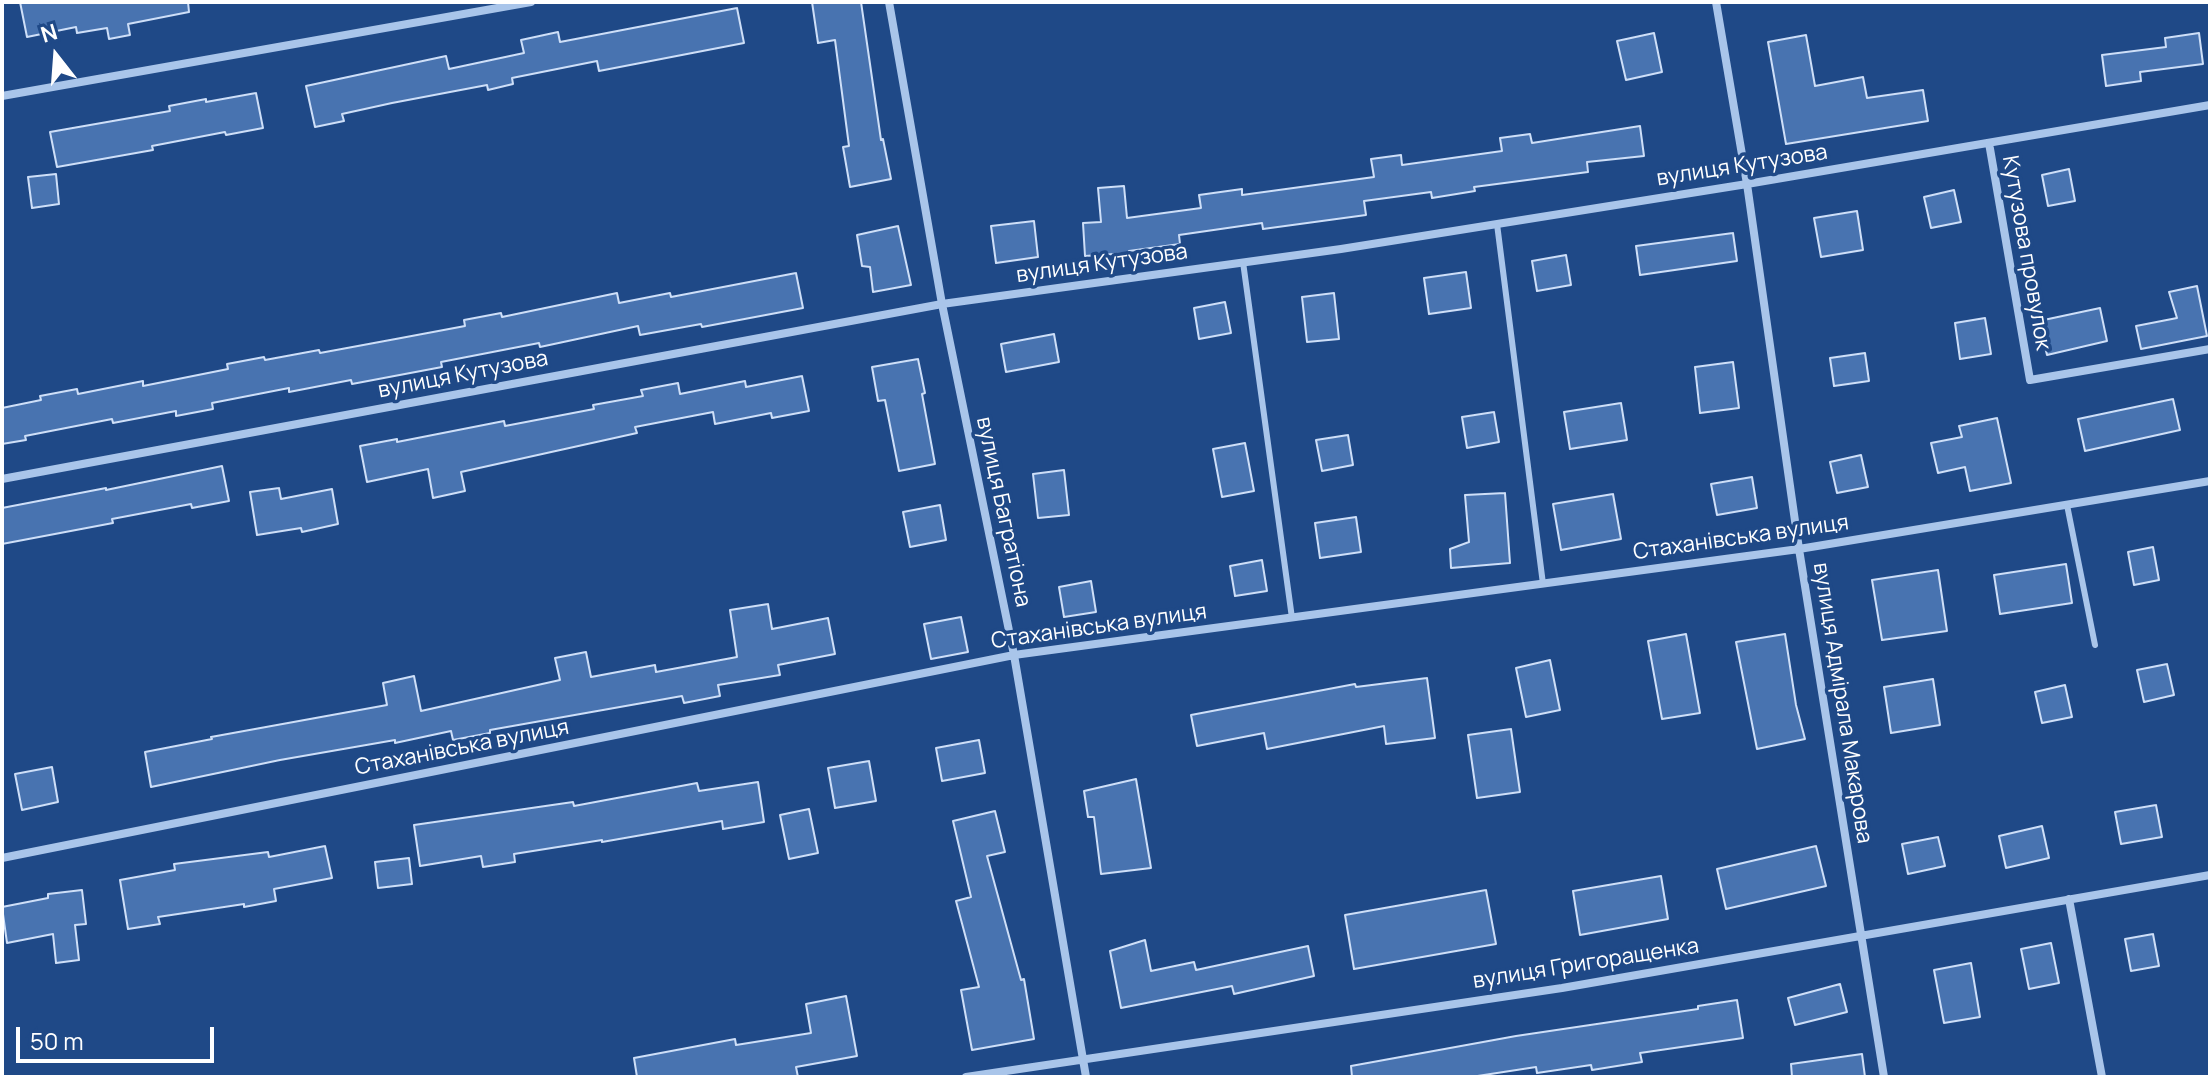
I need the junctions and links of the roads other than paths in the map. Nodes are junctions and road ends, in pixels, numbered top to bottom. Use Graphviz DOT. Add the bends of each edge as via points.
graph roads {
  1 [pos="531,2"];
  2 [pos="889,2"];
  3 [pos="1716,2"];
  4 [pos="2,96"];
  5 [pos="2210,105"];
  6 [pos="1989,143"];
  7 [pos="1747,184"];
  8 [pos="1497,224"];
  9 [pos="1243,262"];
  10 [pos="942,304"];
  11 [pos="2210,349"];
  12 [pos="2,479"];
  13 [pos="2210,481"];
  14 [pos="2067,505"];
  15 [pos="1799,549"];
  16 [pos="1543,584"];
  17 [pos="1292,618"];
  18 [pos="2095,645"];
  19 [pos="1014,655"];
  20 [pos="2,858"];
  21 [pos="2210,875"];
  22 [pos="2069,899"];
  23 [pos="1862,935"];
  24 [pos="1082,1059"];
  25 [pos="966,1077"];
  26 [pos="1086,1077"];
  27 [pos="1884,1077"];
  28 [pos="2102,1077"];
  1 -- 4 [label="street"];
  2 -- 10 [label="street, вулиця Багратіона"];
  3 -- 7 [label="street, вулиця Адмірала Макарова"];
  5 -- 6 [label="street, вулиця Кутузова"];
  6 -- 7 [label="street, вулиця Кутузова"];
  6 -- 11 [label="street, Кутузова провулок" via="2030,380"];
  7 -- 8 [label="street, вулиця Кутузова"];
  7 -- 15 [label="street, вулиця Адмірала Макарова"];
  8 -- 9 [label="street, вулиця Кутузова"];
  8 -- 16 [label="lane"];
  9 -- 10 [label="street, вулиця Кутузова"];
  9 -- 17 [label="lane"];
  10 -- 12 [label="street, вулиця Кутузова"];
  10 -- 19 [label="street, вулиця Багратіона"];
  13 -- 14 [label="street, Стаханівська вулиця"];
  14 -- 15 [label="street, Стаханівська вулиця"];
  14 -- 18 [label="lane"];
  15 -- 16 [label="street, Стаханівська вулиця"];
  15 -- 23 [label="street, вулиця Адмірала Макарова"];
  16 -- 17 [label="street, Стаханівська вулиця"];
  17 -- 19 [label="street, Стаханівська вулиця"];
  19 -- 20 [label="street, Стаханівська вулиця"];
  19 -- 24 [label="street, вулиця Багратіона"];
  21 -- 22 [label="street, вулиця Григоращенка"];
  22 -- 23 [label="street, вулиця Григоращенка"];
  22 -- 28 [label="street"];
  23 -- 24 [label="street, вулиця Григоращенка" via="1562,988"];
  23 -- 27 [label="street, вулиця Адмірала Макарова"];
  24 -- 25 [label="street, вулиця Григоращенка"];
  24 -- 26 [label="street, вулиця Багратіона"];
}
